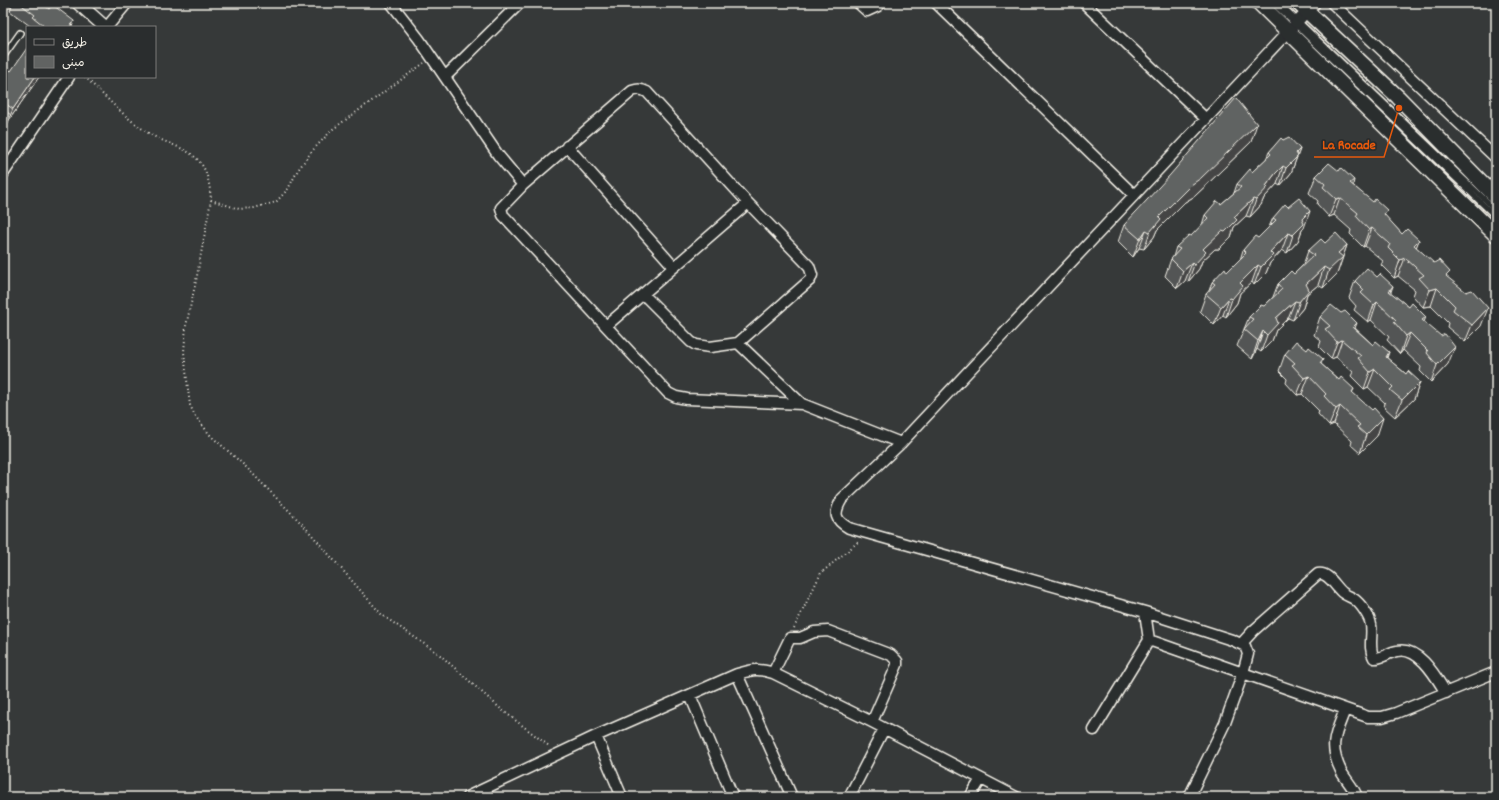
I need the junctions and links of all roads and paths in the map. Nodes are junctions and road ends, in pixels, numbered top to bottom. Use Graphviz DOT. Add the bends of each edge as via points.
graph roads {
  1 [pos="78,3"];
  2 [pos="127,3"];
  3 [pos="391,3"];
  4 [pos="520,3"];
  5 [pos="858,3"];
  6 [pos="881,3"];
  7 [pos="936,3"];
  8 [pos="1084,3"];
  9 [pos="1259,3"];
  10 [pos="1273,3"];
  11 [pos="1279,3"];
  12 [pos="1332,3"];
  13 [pos="1300,16"];
  14 [pos="105,26"];
  15 [pos="107,26"];
  16 [pos="20,33"];
  17 [pos="3,57"];
  18 [pos="432,57"];
  19 [pos="445,76"];
  20 [pos="68,78"];
  21 [pos="86,78"];
  22 [pos="1206,119"];
  23 [pos="567,146"];
  24 [pos="1496,158"];
  25 [pos="3,174"];
  26 [pos="523,185"];
  27 [pos="1134,195"];
  28 [pos="1496,197"];
  29 [pos="211,200"];
  30 [pos="748,203"];
  31 [pos="1496,210"];
  32 [pos="1496,217"];
  33 [pos="1496,235"];
  34 [pos="674,267"];
  35 [pos="643,294"];
  36 [pos="606,326"];
  37 [pos="738,343"];
  38 [pos="802,404"];
  39 [pos="901,443"];
  40 [pos="867,533"];
  41 [pos="1145,612"];
  42 [pos="790,638"];
  43 [pos="1149,640"];
  44 [pos="1242,643"];
  45 [pos="1496,672"];
  46 [pos="774,673"];
  47 [pos="1243,673"];
  48 [pos="737,674"];
  49 [pos="1446,693"];
  50 [pos="690,695"];
  51 [pos="1345,710"];
  52 [pos="872,722"];
  53 [pos="884,729"];
  54 [pos="1094,730"];
  55 [pos="596,736"];
  56 [pos="560,753"];
  57 [pos="981,779"];
  58 [pos="468,797"];
  59 [pos="622,797"];
  60 [pos="733,797"];
  61 [pos="792,797"];
  62 [pos="849,797"];
  63 [pos="970,797"];
  64 [pos="1016,797"];
  65 [pos="1190,797"];
  66 [pos="1357,797"];
  1 -- 14 [label="street"];
  2 -- 15 [label="street"];
  3 -- 18 [label="street"];
  4 -- 19 [label="street"];
  5 -- 6 [label="street" via="867,11"];
  7 -- 27 [label="street"];
  8 -- 22 [label="street"];
  9 -- 13 [label="main road"];
  10 -- 13 [label="lane"];
  11 -- 13 [label="lane"];
  12 -- 24 [label="street"];
  13 -- 22 [label="street"];
  13 -- 28 [label="main road" via="1398,97"];
  13 -- 31 [label="lane"];
  13 -- 32 [label="lane"];
  13 -- 33 [label="main road"];
  16 -- 17 [label="lane"];
  18 -- 19 [label="street"];
  18 -- 29 [label="path" via="333,129 312,151 288,189 276,202 254,208 240,208"];
  19 -- 26 [label="street" via="498,155"];
  20 -- 25 [label="street"];
  21 -- 29 [label="path" via="147,133 197,158 206,175"];
  22 -- 27 [label="street"];
  23 -- 26 [label="street"];
  23 -- 30 [label="street" via="632,91 642,89"];
  23 -- 34 [label="street"];
  26 -- 36 [label="street" via="501,208 503,215"];
  27 -- 39 [label="street"];
  29 -- 56 [label="path" via="186,326 184,352 190,405 195,416 211,436 245,466 304,526 382,615 439,654 522,727"];
  30 -- 34 [label="street"];
  30 -- 37 [label="street" via="809,266 812,275 810,280"];
  34 -- 35 [label="street"];
  35 -- 36 [label="street"];
  35 -- 37 [label="street" via="696,345 710,347"];
  36 -- 38 [label="street" via="660,386 676,397"];
  37 -- 38 [label="street"];
  38 -- 39 [label="street"];
  39 -- 40 [label="street" via="842,499 836,509 836,517 841,523"];
  40 -- 41 [label="street"];
  40 -- 42 [label="path" via="821,573"];
  41 -- 43 [label="street"];
  41 -- 44 [label="street"];
  42 -- 46 [label="street"];
  42 -- 52 [label="street" via="828,631 891,655 897,661 898,665"];
  43 -- 47 [label="street"];
  43 -- 54 [label="street"];
  44 -- 47 [label="street" via="1248,654"];
  44 -- 49 [label="street" via="1318,574 1322,574 1344,594 1353,598 1369,618 1374,658 1404,649 1413,653 1435,674"];
  45 -- 49 [label="street"];
  46 -- 48 [label="street" via="762,669"];
  46 -- 52 [label="street"];
  47 -- 51 [label="street"];
  47 -- 65 [label="street" via="1225,723"];
  48 -- 50 [label="street"];
  48 -- 61 [label="street"];
  49 -- 51 [label="street" via="1382,717 1368,717"];
  50 -- 55 [label="street"];
  50 -- 60 [label="street"];
  51 -- 66 [label="street" via="1334,736 1333,750"];
  52 -- 53 [label="street"];
  53 -- 57 [label="street"];
  53 -- 62 [label="street"];
  55 -- 56 [label="street"];
  55 -- 59 [label="street"];
  56 -- 58 [label="street"];
  57 -- 63 [label="street"];
  57 -- 64 [label="street"];
}
